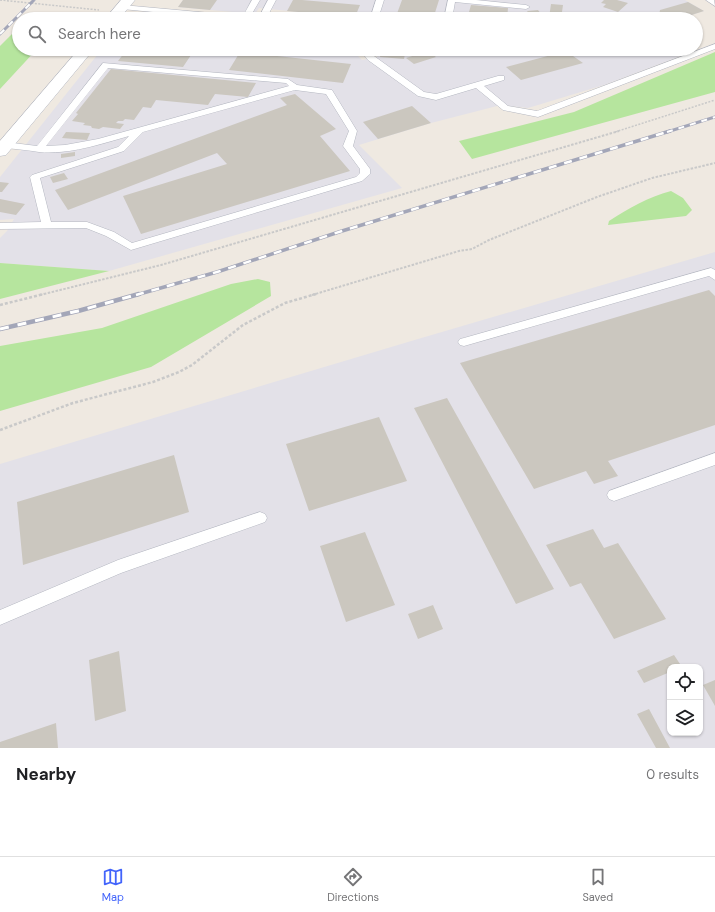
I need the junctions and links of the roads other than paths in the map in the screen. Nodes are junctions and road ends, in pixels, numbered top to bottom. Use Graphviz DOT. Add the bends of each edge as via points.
graph roads {
  1 [pos="256,0"];
  2 [pos="272,0"];
  3 [pos="380,0"];
  4 [pos="453,0"];
  5 [pos="710,0"];
  6 [pos="715,4"];
  7 [pos="526,7"];
  8 [pos="120,10"];
  9 [pos="148,12"];
  10 [pos="249,12"];
  11 [pos="266,12"];
  12 [pos="376,12"];
  13 [pos="450,12"];
  14 [pos="715,46"];
  15 [pos="703,51"];
  16 [pos="81,56"];
  17 [pos="369,56"];
  18 [pos="689,56"];
  19 [pos="502,78"];
  20 [pos="478,85"];
  21 [pos="295,87"];
  22 [pos="141,130"];
  23 [pos="3,148"];
  24 [pos="39,149"];
  25 [pos="47,225"];
  26 [pos="0,226"];
  27 [pos="715,276"];
  28 [pos="464,342"];
  29 [pos="715,459"];
  30 [pos="614,495"];
  31 [pos="260,518"];
  32 [pos="0,618"];
  1 -- 10 [label="lane"];
  2 -- 11 [label="lane"];
  3 -- 12 [label="lane"];
  4 -- 7 [label="lane"];
  4 -- 13 [label="lane"];
  5 -- 6 [label="lane"];
  8 -- 9 [label="lane"];
  14 -- 15 [label="lane"];
  16 -- 23 [label="main road"];
  17 -- 20 [label="lane" via="421,94 436,97"];
  18 -- 20 [label="lane" via="538,114 506,108"];
  19 -- 20 [label="lane"];
  21 -- 22 [label="lane"];
  21 -- 24 [label="lane" via="288,81 106,65"];
  21 -- 25 [label="lane" via="329,92 352,131 348,146 365,169 359,179 131,248 110,234 86,225"];
  22 -- 24 [label="lane" via="99,142 65,148"];
  22 -- 25 [label="lane" via="121,149 35,177"];
  23 -- 24 [label="lane"];
  25 -- 26 [label="lane"];
  27 -- 28 [label="lane" via="711,272"];
  29 -- 30 [label="lane"];
  31 -- 32 [label="lane" via="118,567"];
}
